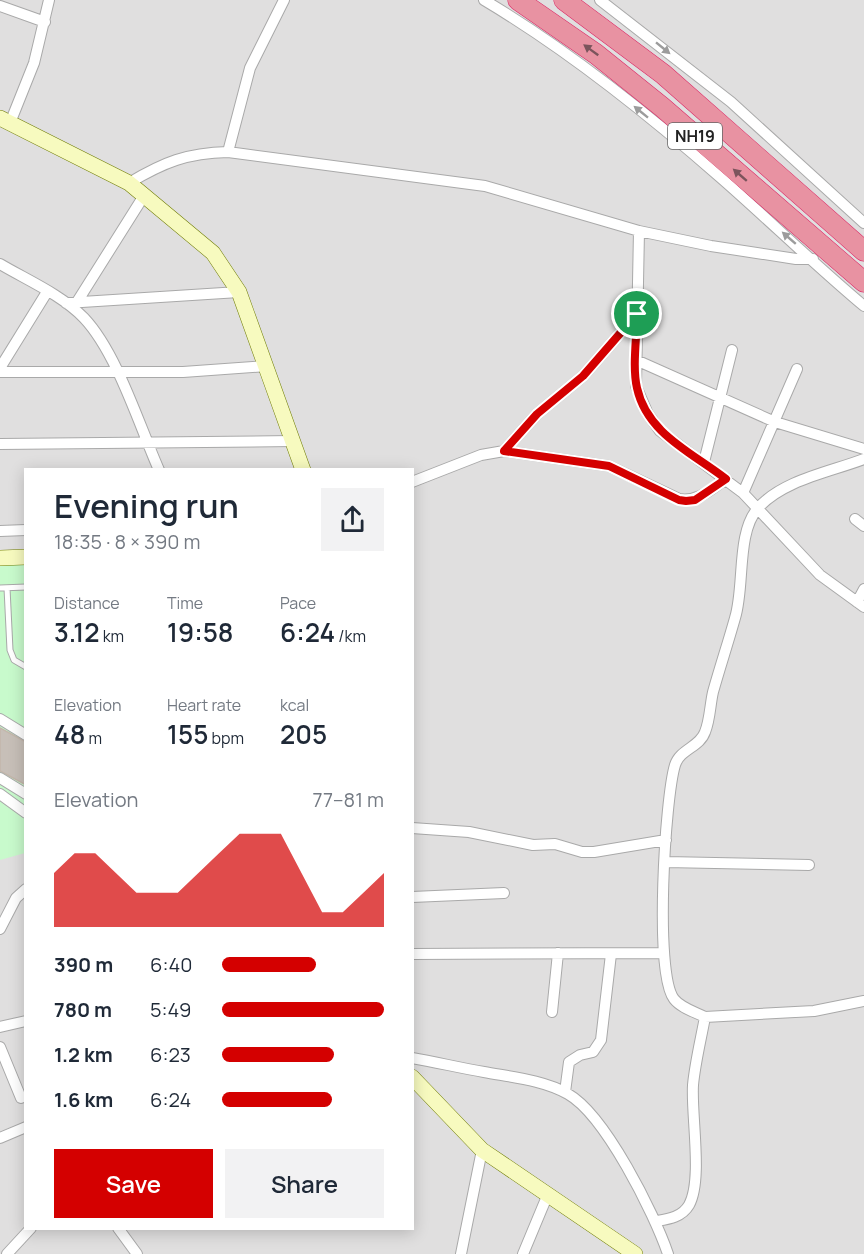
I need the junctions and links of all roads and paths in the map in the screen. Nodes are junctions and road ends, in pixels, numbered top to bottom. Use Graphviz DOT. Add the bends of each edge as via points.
graph roads {
  1 [pos="49,0"];
  2 [pos="284,0"];
  3 [pos="483,0"];
  4 [pos="518,0"];
  5 [pos="564,0"];
  6 [pos="600,0"];
  7 [pos="0,6"];
  8 [pos="45,22"];
  9 [pos="5,120"];
  10 [pos="228,152"];
  11 [pos="129,183"];
  12 [pos="145,194"];
  13 [pos="862,218"];
  14 [pos="639,231"];
  15 [pos="864,251"];
  16 [pos="813,259"];
  17 [pos="0,264"];
  18 [pos="864,282"];
  19 [pos="47,292"];
  20 [pos="239,292"];
  21 [pos="72,302"];
  22 [pos="864,306"];
  23 [pos="637,314"];
  24 [pos="732,350"];
  25 [pos="636,360"];
  26 [pos="266,366"];
  27 [pos="797,369"];
  28 [pos="0,370"];
  29 [pos="117,371"];
  30 [pos="720,399"];
  31 [pos="775,422"];
  32 [pos="292,441"];
  33 [pos="147,443"];
  34 [pos="0,444"];
  35 [pos="864,449"];
  36 [pos="504,451"];
  37 [pos="864,459"];
  38 [pos="704,462"];
  39 [pos="158,468"];
  40 [pos="302,468"];
  41 [pos="726,479"];
  42 [pos="414,481"];
  43 [pos="743,493"];
  44 [pos="758,508"];
  45 [pos="24,530"];
  46 [pos="0,531"];
  47 [pos="24,557"];
  48 [pos="0,558"];
  49 [pos="24,587"];
  50 [pos="0,588"];
  51 [pos="7,588"];
  52 [pos="864,589"];
  53 [pos="860,605"];
  54 [pos="24,666"];
  55 [pos="0,719"];
  56 [pos="24,734"];
  57 [pos="0,778"];
  58 [pos="24,793"];
  59 [pos="0,794"];
  60 [pos="24,812"];
  61 [pos="414,828"];
  62 [pos="666,840"];
  63 [pos="666,862"];
  64 [pos="809,865"];
  65 [pos="24,892"];
  66 [pos="504,893"];
  67 [pos="414,897"];
  68 [pos="0,929"];
  69 [pos="558,953"];
  70 [pos="664,953"];
  71 [pos="414,954"];
  72 [pos="611,954"];
  73 [pos="864,1000"];
  74 [pos="552,1012"];
  75 [pos="705,1017"];
  76 [pos="24,1021"];
  77 [pos="0,1027"];
  78 [pos="0,1047"];
  79 [pos="414,1058"];
  80 [pos="414,1079"];
  81 [pos="565,1092"];
  82 [pos="21,1098"];
  83 [pos="24,1128"];
  84 [pos="0,1138"];
  85 [pos="482,1150"];
  86 [pos="548,1194"];
  87 [pos="657,1221"];
  88 [pos="30,1230"];
  89 [pos="119,1230"];
  90 [pos="617,1249"];
  91 [pos="7,1254"];
  92 [pos="137,1254"];
  93 [pos="461,1254"];
  94 [pos="523,1254"];
  95 [pos="635,1254"];
  96 [pos="668,1254"];
  1 -- 8 [label="street"];
  2 -- 10 [label="street" via="250,68"];
  16 -- 3 [label="street, one-way" via="618,94 542,36"];
  18 -- 4 [label="highway, NH19, one-way" via="654,100"];
  5 -- 15 [label="highway, NH19" via="663,74"];
  6 -- 13 [label="street, one-way" via="731,102"];
  7 -- 8 [label="street"];
  8 -- 9 [label="street" via="34,63"];
  9 -- 11 [label="street"];
  10 -- 11 [label="street" via="176,159"];
  10 -- 14 [label="street" via="485,186"];
  11 -- 12 [label="street"];
  12 -- 20 [label="street" via="213,253"];
  12 -- 21 [label="street"];
  14 -- 16 [label="street" via="711,246"];
  14 -- 23 [label="street"];
  16 -- 22 [label="street"];
  17 -- 19 [label="street"];
  19 -- 21 [label="street"];
  19 -- 28 [label="street"];
  20 -- 21 [label="street"];
  20 -- 26 [label="street"];
  21 -- 29 [label="street" via="102,341"];
  23 -- 25 [label="street"];
  23 -- 36 [label="street" via="583,376 537,414"];
  24 -- 30 [label="street"];
  25 -- 30 [label="street"];
  25 -- 38 [label="street" via="636,386 648,414 660,431"];
  26 -- 29 [label="street" via="183,372"];
  26 -- 32 [label="street"];
  27 -- 31 [label="street"];
  28 -- 29 [label="street"];
  29 -- 33 [label="street"];
  30 -- 31 [label="street"];
  30 -- 38 [label="street"];
  31 -- 35 [label="street"];
  31 -- 43 [label="street"];
  32 -- 33 [label="street"];
  32 -- 40 [label="street"];
  33 -- 34 [label="street"];
  33 -- 39 [label="street"];
  36 -- 41 [label="street" via="609,466 686,501 695,500"];
  36 -- 42 [label="street" via="482,455"];
  37 -- 44 [label="street" via="789,486"];
  38 -- 41 [label="street"];
  41 -- 43 [label="street"];
  43 -- 44 [label="street"];
  44 -- 53 [label="street" via="820,575"];
  44 -- 62 [label="street" via="747,527 736,615 705,732 678,757 675,767"];
  45 -- 46 [label="street"];
  47 -- 48 [label="street"];
  49 -- 51 [label="lane"];
  50 -- 51 [label="lane"];
  51 -- 54 [label="lane" via="10,650 14,660"];
  52 -- 53 [label="street"];
  55 -- 56 [label="street"];
  57 -- 58 [label="street"];
  59 -- 60 [label="street"];
  61 -- 62 [label="street" via="469,832 588,852"];
  62 -- 63 [label="street"];
  63 -- 64 [label="street"];
  63 -- 70 [label="street"];
  65 -- 68 [label="street" via="16,898"];
  66 -- 67 [label="street"];
  69 -- 71 [label="street"];
  69 -- 72 [label="street"];
  69 -- 74 [label="street"];
  70 -- 72 [label="street"];
  70 -- 75 [label="street" via="674,999"];
  72 -- 81 [label="street" via="598,1049 569,1062"];
  73 -- 75 [label="street" via="814,1011"];
  75 -- 87 [label="street" via="693,1086 692,1194 683,1212"];
  76 -- 77 [label="street"];
  78 -- 82 [label="street"];
  79 -- 81 [label="street" via="507,1076"];
  80 -- 85 [label="street"];
  81 -- 87 [label="street" via="582,1102 593,1115"];
  83 -- 84 [label="street"];
  85 -- 86 [label="street"];
  85 -- 93 [label="street"];
  86 -- 90 [label="street"];
  86 -- 94 [label="street"];
  87 -- 96 [label="street"];
  88 -- 91 [label="street"];
  89 -- 92 [label="street"];
  90 -- 95 [label="street"];
}
